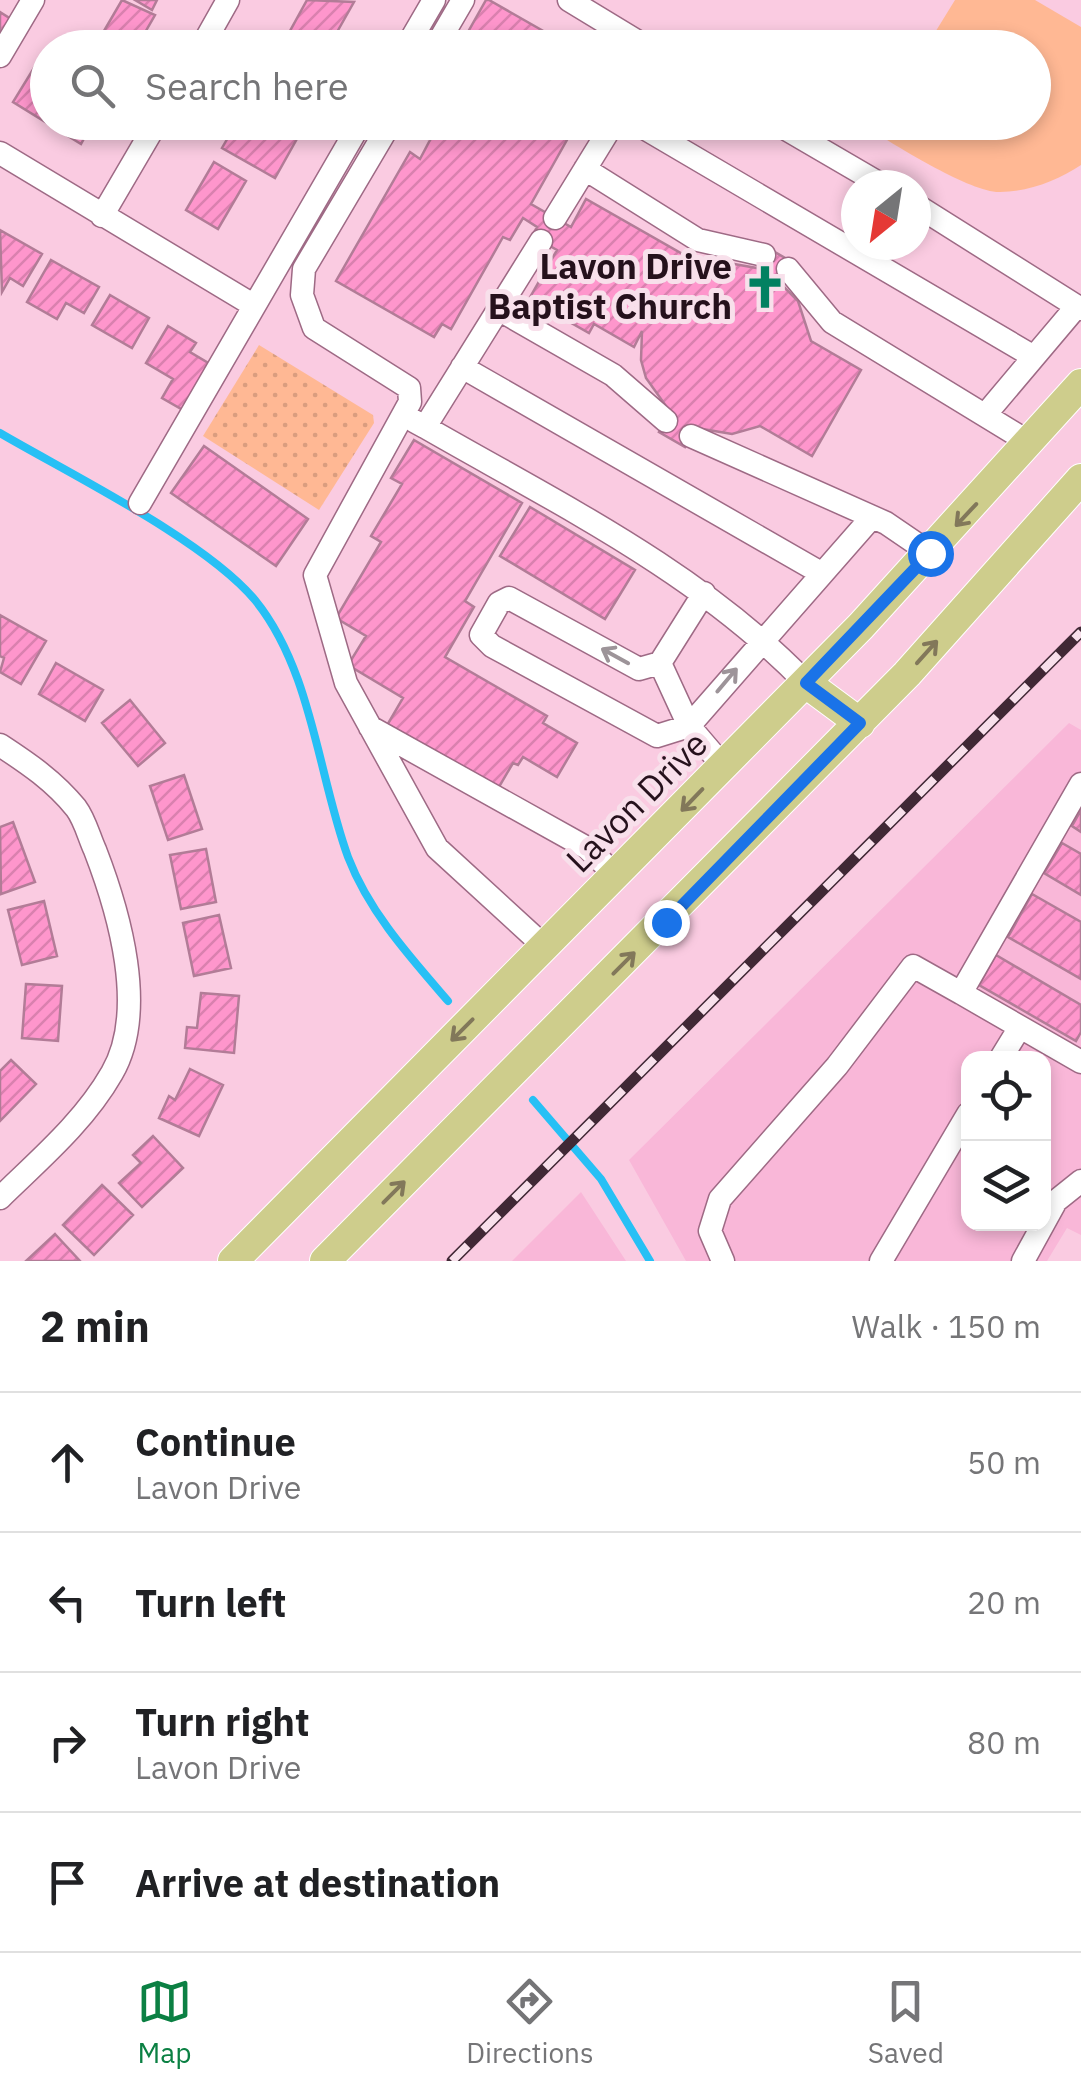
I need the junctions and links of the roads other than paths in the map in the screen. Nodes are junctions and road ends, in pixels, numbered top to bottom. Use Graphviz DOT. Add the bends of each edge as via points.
graph roads {
  1 [pos="33,0"];
  2 [pos="228,0"];
  3 [pos="434,0"];
  4 [pos="463,0"];
  5 [pos="569,0"];
  6 [pos="211,30"];
  7 [pos="416,30"];
  8 [pos="446,30"];
  9 [pos="618,30"];
  10 [pos="0,56"];
  11 [pos="146,140"];
  12 [pos="351,140"];
  13 [pos="380,140"];
  14 [pos="603,140"];
  15 [pos="665,140"];
  16 [pos="805,140"];
  17 [pos="0,153"];
  18 [pos="585,170"];
  19 [pos="856,170"];
  20 [pos="931,214"];
  21 [pos="102,216"];
  22 [pos="555,218"];
  23 [pos="541,241"];
  24 [pos="764,256"];
  25 [pos="788,269"];
  26 [pos="253,304"];
  27 [pos="1079,308"];
  28 [pos="498,309"];
  29 [pos="1034,357"];
  30 [pos="462,367"];
  31 [pos="1081,384"];
  32 [pos="985,414"];
  33 [pos="403,415"];
  34 [pos="666,421"];
  35 [pos="425,427"];
  36 [pos="691,436"];
  37 [pos="1030,443"];
  38 [pos="1081,458"];
  39 [pos="1081,480"];
  40 [pos="140,503"];
  41 [pos="872,516"];
  42 [pos="1032,536"];
  43 [pos="930,553"];
  44 [pos="821,573"];
  45 [pos="704,592"];
  46 [pos="762,638"];
  47 [pos="660,664"];
  48 [pos="806,683"];
  49 [pos="860,723"];
  50 [pos="370,726"];
  51 [pos="689,726"];
  52 [pos="0,745"];
  53 [pos="724,767"];
  54 [pos="1081,784"];
  55 [pos="617,876"];
  56 [pos="546,947"];
  57 [pos="961,992"];
  58 [pos="1020,1027"];
  59 [pos="1006,1051"];
  60 [pos="1081,1062"];
  61 [pos="961,1126"];
  62 [pos="1081,1181"];
  63 [pos="0,1198"];
  64 [pos="233,1261"];
  65 [pos="325,1261"];
  66 [pos="723,1261"];
  67 [pos="881,1261"];
  68 [pos="1023,1261"];
  1 -- 10 [label="street"];
  2 -- 6 [label="street"];
  3 -- 7 [label="street"];
  4 -- 8 [label="street"];
  5 -- 9 [label="street"];
  11 -- 21 [label="street"];
  12 -- 26 [label="street"];
  13 -- 33 [label="street" via="304,270 302,295 314,328 410,388"];
  14 -- 18 [label="street"];
  15 -- 29 [label="street"];
  16 -- 19 [label="street"];
  17 -- 21 [label="street"];
  18 -- 22 [label="street"];
  18 -- 24 [label="street" via="698,240"];
  20 -- 27 [label="street"];
  21 -- 26 [label="street"];
  23 -- 28 [label="street"];
  25 -- 32 [label="street" via="832,322"];
  26 -- 40 [label="street"];
  27 -- 29 [label="street"];
  28 -- 30 [label="street"];
  28 -- 34 [label="street" via="612,376"];
  29 -- 32 [label="street"];
  30 -- 35 [label="street"];
  30 -- 44 [label="street"];
  31 -- 37 [label="main road, Lavon Drive"];
  32 -- 37 [label="street"];
  33 -- 35 [label="street"];
  33 -- 50 [label="street" via="315,575 346,683"];
  35 -- 45 [label="street"];
  36 -- 41 [label="street"];
  37 -- 43 [label="main road, Lavon Drive, one-way"];
  38 -- 42 [label="main road"];
  39 -- 42 [label="main road"];
  41 -- 43 [label="street"];
  41 -- 44 [label="street"];
  49 -- 42 [label="main road, one-way"];
  43 -- 48 [label="main road, Lavon Drive"];
  44 -- 46 [label="street"];
  45 -- 46 [label="street"];
  45 -- 47 [label="street"];
  46 -- 48 [label="street"];
  51 -- 46 [label="street, one-way"];
  47 -- 51 [label="street"];
  47 -- 51 [label="street, one-way" via="639,669 510,598 499,603 481,635 657,736"];
  48 -- 49 [label="main road"];
  48 -- 53 [label="main road, Lavon Drive"];
  65 -- 49 [label="main road, one-way"];
  50 -- 55 [label="street" via="587,848"];
  50 -- 56 [label="street" via="438,848"];
  51 -- 53 [label="street"];
  52 -- 63 [label="street" via="45,774 79,812 113,897 128,970 125,1034 114,1070 77,1123"];
  53 -- 55 [label="main road, Lavon Drive, one-way"];
  54 -- 57 [label="street"];
  55 -- 56 [label="main road, Lavon Drive"];
  56 -- 64 [label="main road, Lavon Drive, one-way"];
  57 -- 58 [label="street"];
  57 -- 66 [label="street" via="913,966 837,1066 720,1199 710,1232"];
  58 -- 59 [label="street"];
  58 -- 60 [label="street"];
  61 -- 67 [label="street"];
  62 -- 68 [label="street" via="1056,1201"];
}
